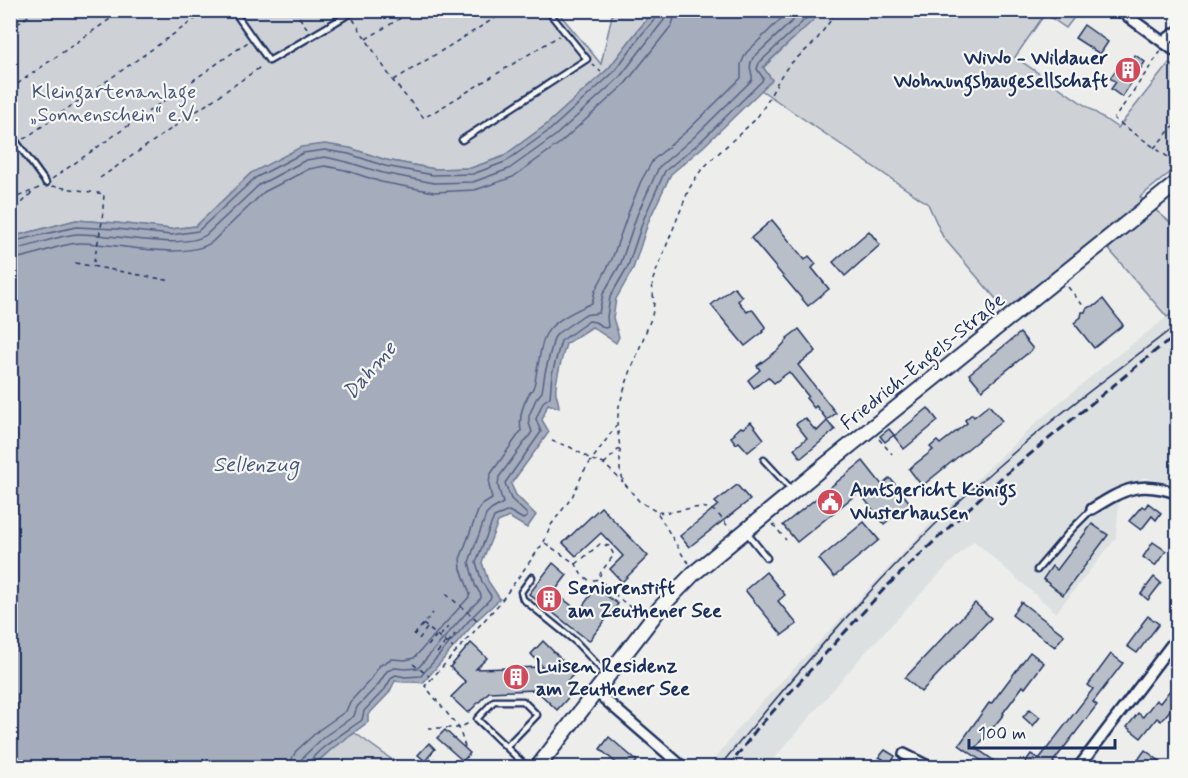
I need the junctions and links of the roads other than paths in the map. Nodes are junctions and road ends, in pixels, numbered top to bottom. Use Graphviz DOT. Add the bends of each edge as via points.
graph roads {
  1 [pos="233,10"];
  2 [pos="356,10"];
  3 [pos="548,10"];
  4 [pos="1119,10"];
  5 [pos="1178,31"];
  6 [pos="1165,44"];
  7 [pos="1178,53"];
  8 [pos="10,133"];
  9 [pos="462,140"];
  10 [pos="1178,182"];
  11 [pos="45,185"];
  12 [pos="764,460"];
  13 [pos="793,491"];
  14 [pos="1178,494"];
  15 [pos="1092,509"];
  16 [pos="741,534"];
  17 [pos="767,558"];
  18 [pos="1038,570"];
  19 [pos="531,577"];
  20 [pos="1178,636"];
  21 [pos="607,675"];
  22 [pos="595,691"];
  23 [pos="506,747"];
  24 [pos="904,754"];
  25 [pos="434,763"];
  26 [pos="440,768"];
  27 [pos="528,768"];
  28 [pos="537,768"];
  29 [pos="684,768"];
  30 [pos="932,768"];
  31 [pos="1078,768"];
  1 -- 2 [label="lane" via="269,61"];
  3 -- 9 [label="lane" via="587,59"];
  4 -- 6 [label="street"];
  5 -- 6 [label="street"];
  6 -- 7 [label="street"];
  8 -- 11 [label="lane"];
  10 -- 13 [label="main road, Friedrich-Engels-Straße"];
  12 -- 13 [label="lane"];
  13 -- 16 [label="main road, Friedrich-Engels-Straße"];
  14 -- 15 [label="street" via="1165,489 1127,489"];
  15 -- 18 [label="lane"];
  16 -- 17 [label="lane"];
  16 -- 21 [label="main road, Friedrich-Engels-Straße" via="692,569"];
  19 -- 21 [label="lane" via="521,591 523,599 576,642"];
  20 -- 31 [label="street"];
  21 -- 22 [label="main road, Friedrich-Engels-Straße"];
  22 -- 28 [label="main road, Friedrich-Engels-Straße"];
  22 -- 29 [label="street"];
  23 -- 23 [label="lane" via="477,719 494,701 523,701 537,715"];
  23 -- 27 [label="lane"];
  24 -- 30 [label="street"];
  25 -- 26 [label="lane"];
}
